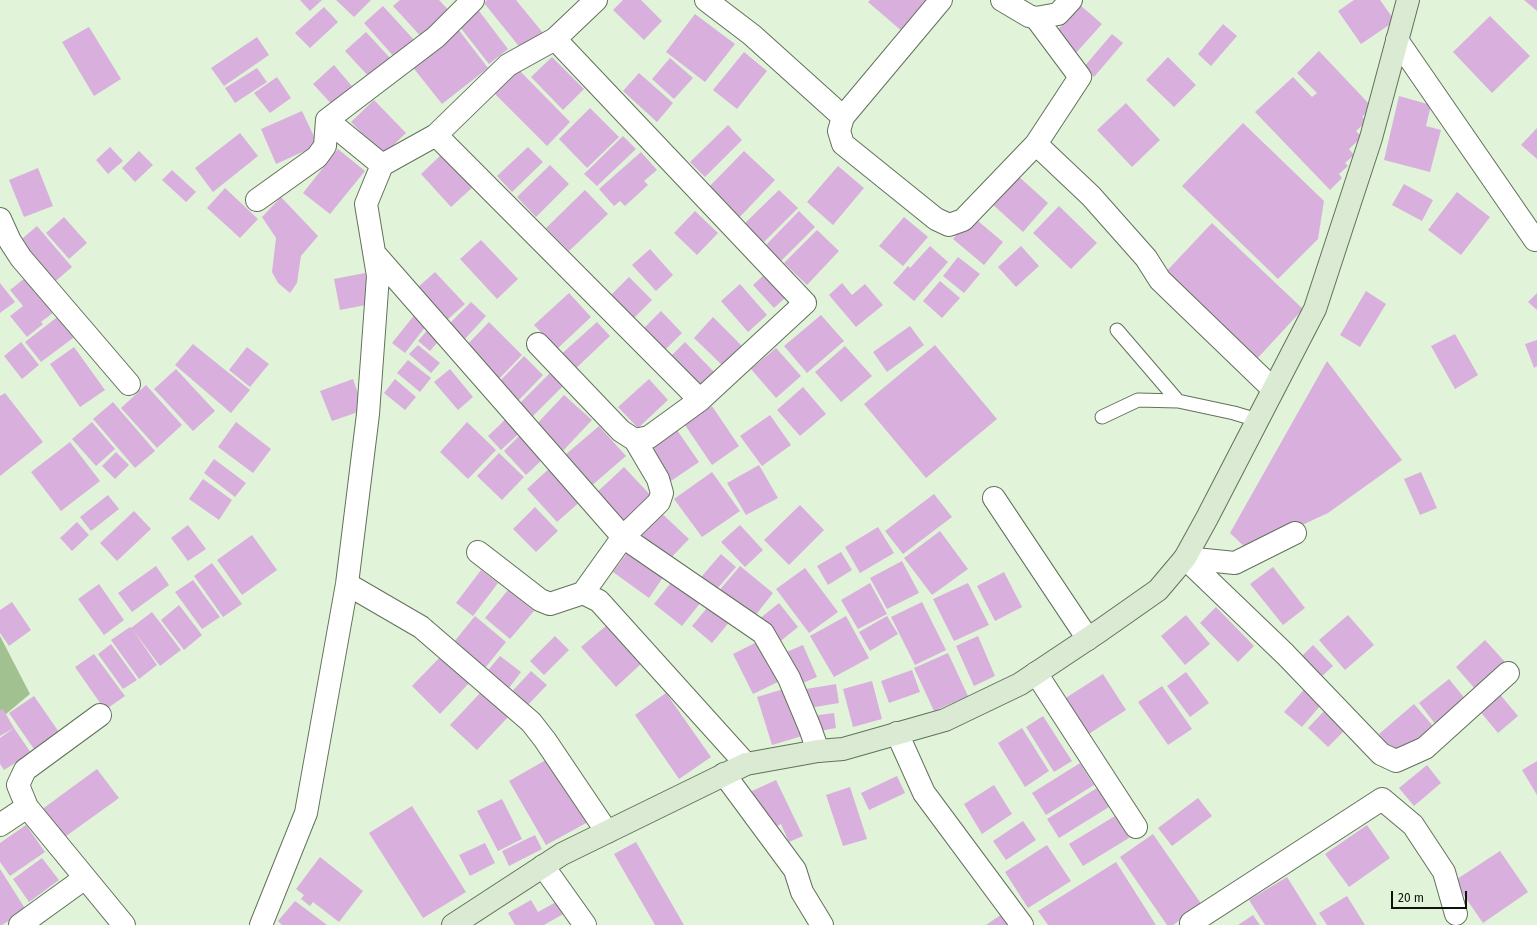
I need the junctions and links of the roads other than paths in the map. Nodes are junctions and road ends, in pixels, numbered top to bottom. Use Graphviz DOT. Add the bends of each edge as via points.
graph roads {
  1 [pos="473,0"];
  2 [pos="596,0"];
  3 [pos="706,0"];
  4 [pos="941,0"];
  5 [pos="1002,0"];
  6 [pos="1071,0"];
  7 [pos="1404,3"];
  8 [pos="1036,18"];
  9 [pos="555,38"];
  10 [pos="1397,40"];
  11 [pos="843,117"];
  12 [pos="327,120"];
  13 [pos="436,135"];
  14 [pos="1036,144"];
  15 [pos="382,165"];
  16 [pos="257,200"];
  17 [pos="0,219"];
  18 [pos="1536,240"];
  19 [pos="374,253"];
  20 [pos="1117,330"];
  21 [pos="538,344"];
  22 [pos="129,384"];
  23 [pos="1273,389"];
  24 [pos="700,400"];
  25 [pos="1178,401"];
  26 [pos="1102,418"];
  27 [pos="1257,420"];
  28 [pos="635,440"];
  29 [pos="994,498"];
  30 [pos="1296,533"];
  31 [pos="623,537"];
  32 [pos="478,552"];
  33 [pos="1185,558"];
  34 [pos="347,584"];
  35 [pos="583,593"];
  36 [pos="1088,638"];
  37 [pos="1036,673"];
  38 [pos="1508,673"];
  39 [pos="100,714"];
  40 [pos="897,733"];
  41 [pos="818,751"];
  42 [pos="746,764"];
  43 [pos="724,774"];
  44 [pos="27,807"];
  45 [pos="0,825"];
  46 [pos="1136,827"];
  47 [pos="607,832"];
  48 [pos="543,866"];
  49 [pos="85,878"];
  50 [pos="1456,914"];
  51 [pos="1191,924"];
  52 [pos="20,925"];
  53 [pos="124,925"];
  54 [pos="261,925"];
  55 [pos="453,925"];
  56 [pos="585,925"];
  57 [pos="822,925"];
  58 [pos="1022,925"];
  1 -- 12 [label="street" via="436,37"];
  2 -- 9 [label="street"];
  3 -- 11 [label="street" via="752,35"];
  4 -- 11 [label="street"];
  5 -- 8 [label="street"];
  6 -- 8 [label="street" via="1058,14"];
  7 -- 10 [label="street"];
  8 -- 14 [label="street" via="1080,77"];
  9 -- 13 [label="street" via="508,65"];
  9 -- 24 [label="street" via="805,303"];
  10 -- 18 [label="street"];
  10 -- 23 [label="street" via="1371,138 1315,309"];
  11 -- 14 [label="street" via="839,131 843,144 936,219 950,225 963,220"];
  12 -- 15 [label="street"];
  12 -- 16 [label="street" via="325,146 317,157"];
  13 -- 15 [label="street"];
  13 -- 24 [label="street"];
  14 -- 23 [label="street" via="1091,196 1146,258 1160,280"];
  15 -- 19 [label="street" via="366,204"];
  17 -- 22 [label="street" via="21,258"];
  19 -- 31 [label="street"];
  19 -- 34 [label="street" via="378,276 368,414"];
  20 -- 25 [label="lane"];
  21 -- 28 [label="street" via="622,431"];
  23 -- 27 [label="street"];
  24 -- 28 [label="street" via="649,437"];
  25 -- 26 [label="lane" via="1138,400"];
  25 -- 27 [label="lane"];
  27 -- 33 [label="street"];
  28 -- 31 [label="street" via="658,479 662,493 659,502"];
  29 -- 36 [label="street"];
  30 -- 33 [label="street" via="1235,562"];
  31 -- 35 [label="street"];
  31 -- 41 [label="street" via="763,633 789,678"];
  32 -- 35 [label="street" via="540,600 550,604"];
  33 -- 36 [label="street" via="1158,590"];
  33 -- 38 [label="street" via="1285,654 1381,754 1396,761 1424,748"];
  34 -- 47 [label="street" via="421,627 531,722"];
  34 -- 54 [label="street" via="306,813"];
  35 -- 42 [label="street" via="599,601"];
  36 -- 37 [label="street"];
  37 -- 40 [label="street" via="1020,684 945,720"];
  37 -- 46 [label="street"];
  39 -- 44 [label="street" via="25,770 18,785"];
  40 -- 41 [label="street" via="843,749"];
  40 -- 58 [label="street" via="924,793"];
  41 -- 42 [label="street"];
  42 -- 43 [label="street"];
  43 -- 47 [label="street"];
  43 -- 57 [label="street" via="795,870 802,892"];
  44 -- 45 [label="street"];
  44 -- 49 [label="street"];
  47 -- 48 [label="street"];
  48 -- 55 [label="street"];
  48 -- 56 [label="street"];
  49 -- 52 [label="street"];
  49 -- 53 [label="street"];
  50 -- 51 [label="street" via="1444,872 1413,826 1382,799"];
}
